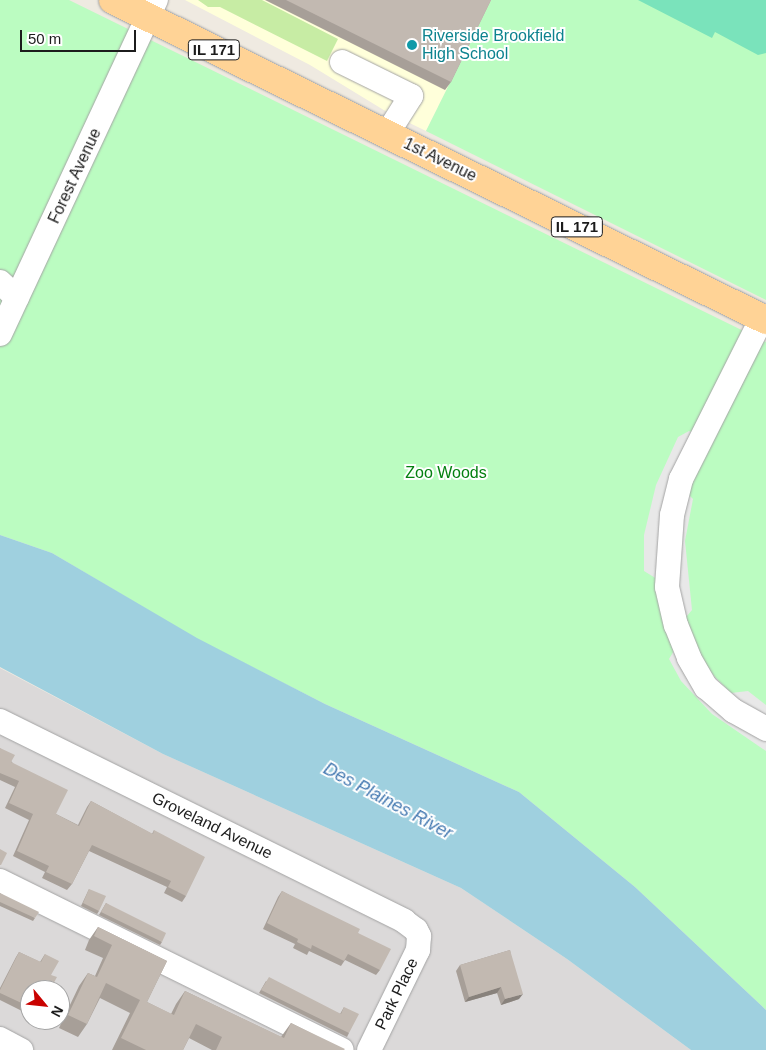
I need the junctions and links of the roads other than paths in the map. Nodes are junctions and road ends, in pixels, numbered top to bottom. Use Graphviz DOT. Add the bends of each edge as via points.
graph roads {
  1 [pos="113,0"];
  2 [pos="152,9"];
  3 [pos="342,62"];
  4 [pos="387,134"];
  5 [pos="0,282"];
  6 [pos="17,298"];
  7 [pos="764,319"];
  8 [pos="0,334"];
  9 [pos="0,721"];
  10 [pos="766,729"];
  11 [pos="0,881"];
  12 [pos="419,936"];
  13 [pos="0,1040"];
  14 [pos="22,1050"];
  15 [pos="342,1050"];
  16 [pos="369,1050"];
  1 -- 2 [label="main road, 1st Avenue / IL 171"];
  2 -- 4 [label="main road, 1st Avenue / IL 171"];
  2 -- 6 [label="street, Forest Avenue"];
  3 -- 4 [label="street" via="411,96"];
  4 -- 7 [label="main road, 1st Avenue / IL 171"];
  5 -- 6 [label="street"];
  6 -- 8 [label="street, Forest Avenue"];
  7 -- 10 [label="street" via="682,479 672,515 667,569 676,625 706,687 734,711"];
  9 -- 12 [label="street, Groveland Avenue" via="404,921"];
  11 -- 15 [label="street"];
  12 -- 16 [label="street, Park Place" via="418,950"];
  13 -- 14 [label="street"];
}
